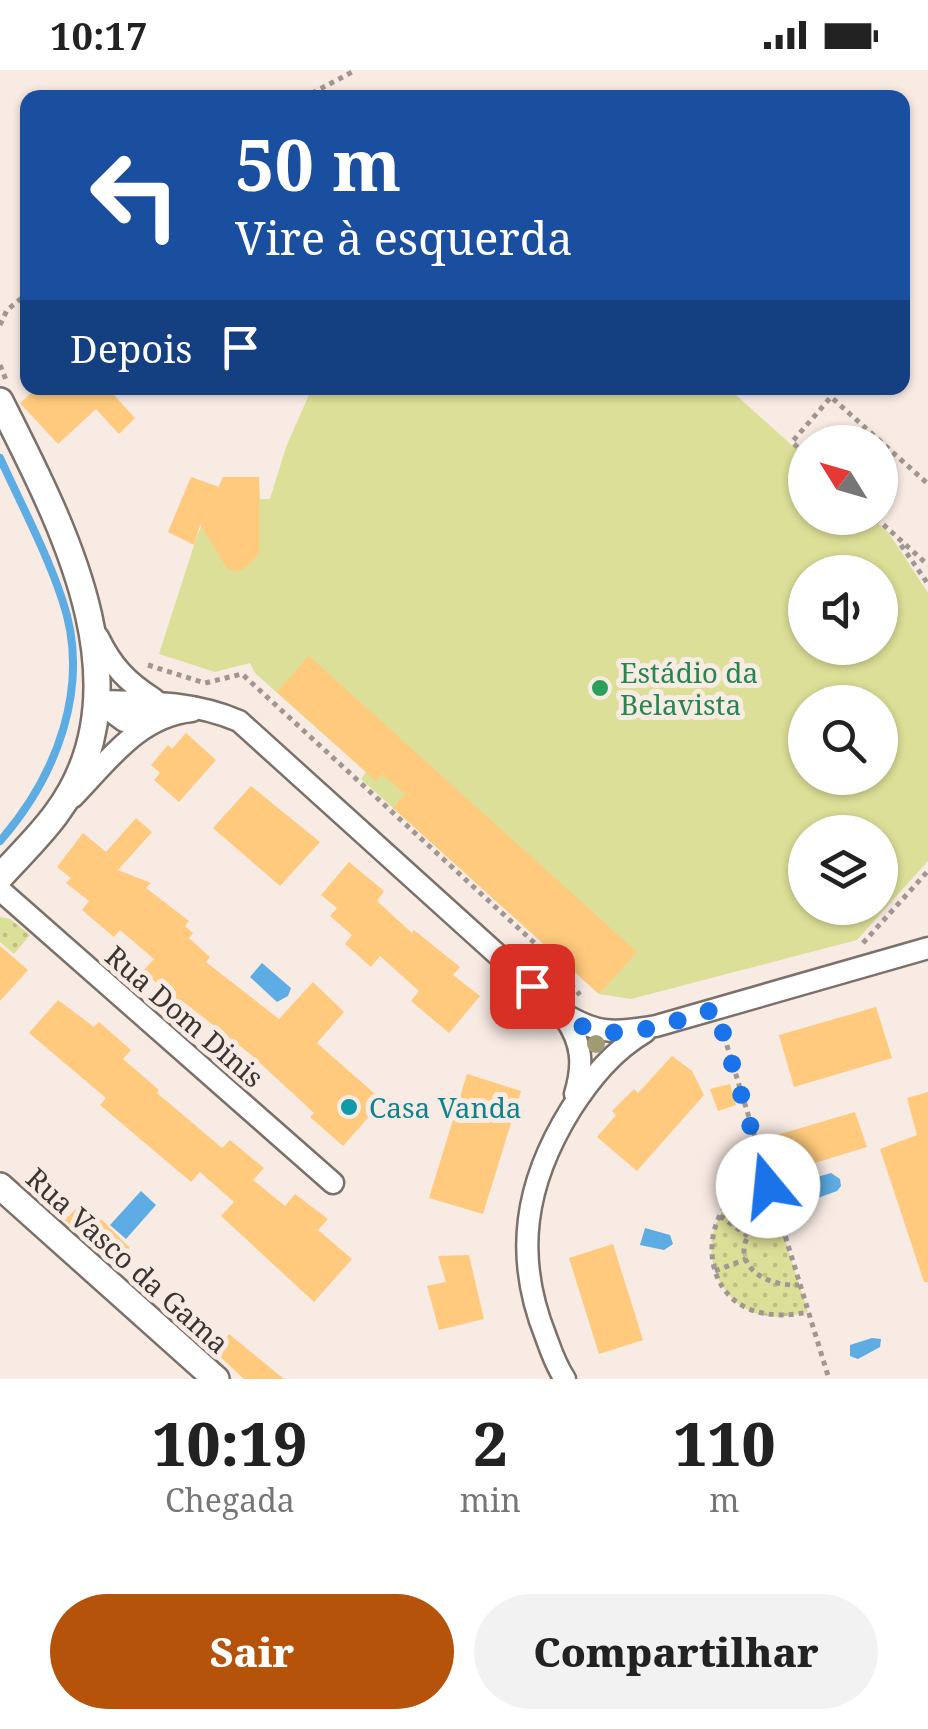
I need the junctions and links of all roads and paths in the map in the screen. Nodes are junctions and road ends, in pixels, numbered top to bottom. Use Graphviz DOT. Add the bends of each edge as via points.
graph roads {
  1 [pos="356,70"];
  2 [pos="318,90"];
  3 [pos="20,299"];
  4 [pos="0,325"];
  5 [pos="0,365"];
  6 [pos="6,397"];
  7 [pos="806,425"];
  8 [pos="862,425"];
  9 [pos="898,457"];
  10 [pos="928,484"];
  11 [pos="895,535"];
  12 [pos="895,535"];
  13 [pos="928,565"];
  14 [pos="928,584"];
  15 [pos="94,628"];
  16 [pos="130,660"];
  17 [pos="97,701"];
  18 [pos="158,709"];
  19 [pos="58,812"];
  20 [pos="928,871"];
  21 [pos="0,877"];
  22 [pos="0,890"];
  23 [pos="861,946"];
  24 [pos="928,948"];
  25 [pos="580,996"];
  26 [pos="716,1009"];
  27 [pos="561,1012"];
  28 [pos="656,1026"];
  29 [pos="570,1112"];
  30 [pos="333,1183"];
  31 [pos="0,1186"];
  32 [pos="768,1186"];
  33 [pos="777,1214"];
  34 [pos="720,1216"];
  35 [pos="748,1236"];
  36 [pos="746,1259"];
  37 [pos="715,1271"];
  38 [pos="800,1285"];
  39 [pos="808,1312"];
  40 [pos="216,1379"];
  41 [pos="565,1379"];
  42 [pos="829,1379"];
  1 -- 2 [label="path"];
  3 -- 4 [label="path"];
  5 -- 6 [label="path"];
  6 -- 15 [label="street"];
  7 -- 8 [label="path" via="830,397"];
  9 -- 10 [label="path"];
  11 -- 13 [label="path"];
  12 -- 14 [label="path"];
  15 -- 17 [label="street"];
  15 -- 18 [label="street" via="110,662"];
  16 -- 25 [label="path" via="205,683 242,674 539,947"];
  17 -- 18 [label="street" via="124,721"];
  17 -- 19 [label="street" via="82,765"];
  18 -- 19 [label="street"];
  18 -- 27 [label="street" via="212,710 240,721"];
  19 -- 21 [label="street"];
  20 -- 23 [label="path"];
  22 -- 30 [label="street, Rua Dom Dinis"];
  24 -- 26 [label="street"];
  26 -- 28 [label="street"];
  26 -- 32 [label="path"];
  27 -- 28 [label="street" via="587,1028 614,1033"];
  27 -- 29 [label="street" via="582,1053"];
  28 -- 29 [label="street" via="610,1058"];
  29 -- 41 [label="street" via="543,1161 526,1229 527,1272 540,1323"];
  31 -- 40 [label="street, Rua Vasco da Gama"];
  32 -- 33 [label="path"];
  32 -- 34 [label="path" via="746,1191"];
  33 -- 35 [label="path"];
  33 -- 38 [label="path"];
  34 -- 35 [label="path"];
  34 -- 37 [label="path" via="710,1240"];
  35 -- 36 [label="path"];
  36 -- 37 [label="path"];
  36 -- 38 [label="path" via="768,1282"];
  37 -- 39 [label="path" via="728,1295 755,1313"];
  38 -- 39 [label="path"];
  39 -- 42 [label="path"];
}
